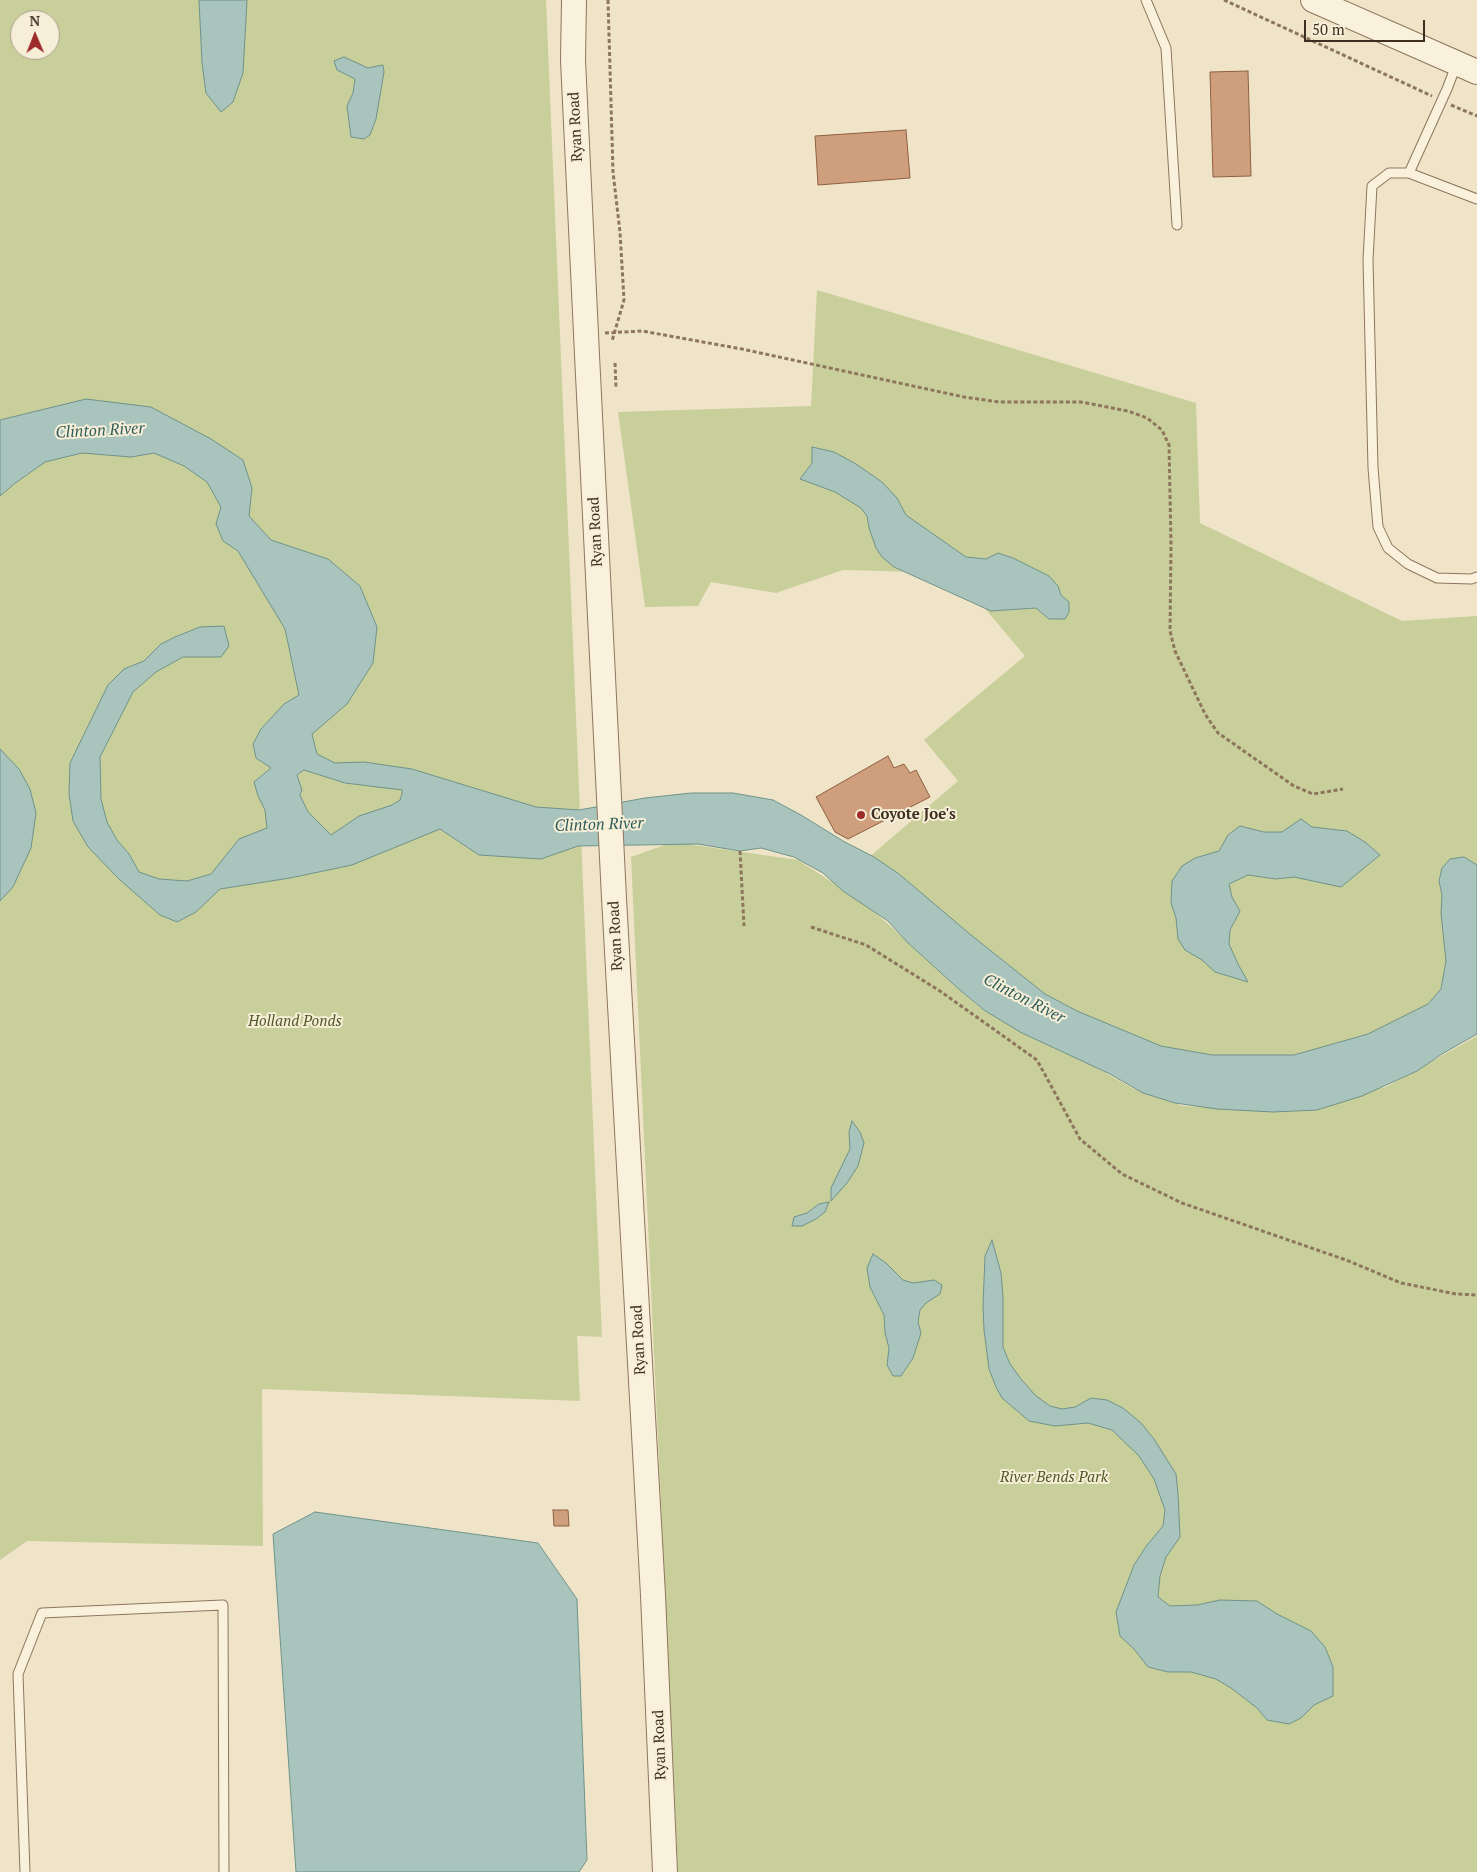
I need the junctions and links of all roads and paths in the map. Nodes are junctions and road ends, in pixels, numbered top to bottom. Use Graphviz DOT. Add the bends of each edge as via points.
graph roads {
  1 [pos="574,0"];
  2 [pos="608,0"];
  3 [pos="1146,0"];
  4 [pos="1224,0"];
  5 [pos="1321,2"];
  6 [pos="1467,68"];
  7 [pos="1442,101"];
  8 [pos="1477,116"];
  9 [pos="1409,173"];
  10 [pos="1477,199"];
  11 [pos="1177,225"];
  12 [pos="614,333"];
  13 [pos="586,334"];
  14 [pos="612,340"];
  15 [pos="615,363"];
  16 [pos="616,388"];
  17 [pos="1477,576"];
  18 [pos="1343,789"];
  19 [pos="740,851"];
  20 [pos="744,926"];
  21 [pos="811,927"];
  22 [pos="1477,1295"];
  23 [pos="25,1872"];
  24 [pos="224,1872"];
  25 [pos="665,1872"];
  1 -- 13 [label="street, Ryan Road" via="573,60"];
  2 -- 12 [label="path" via="613,172 624,300"];
  3 -- 11 [label="lane" via="1166,48"];
  4 -- 7 [label="path"];
  5 -- 6 [label="street"];
  6 -- 7 [label="lane"];
  7 -- 8 [label="path"];
  7 -- 9 [label="lane"];
  9 -- 10 [label="lane"];
  9 -- 17 [label="lane" via="1389,173 1372,186 1368,260 1373,468 1378,527 1388,548 1408,564 1437,578 1471,579"];
  12 -- 13 [label="path"];
  12 -- 14 [label="path"];
  12 -- 18 [label="path" via="642,331 742,348 964,397 999,402 1081,402 1147,418 1162,430 1169,445 1170,631 1175,651 1205,714 1218,733 1294,786 1312,794"];
  13 -- 25 [label="street, Ryan Road"];
  15 -- 16 [label="path"];
  19 -- 20 [label="path"];
  21 -- 22 [label="path" via="866,945 940,991 1037,1060 1080,1139 1122,1174 1182,1203 1346,1260 1401,1283"];
  23 -- 24 [label="lane" via="18,1674 42,1613 223,1605"];
}
